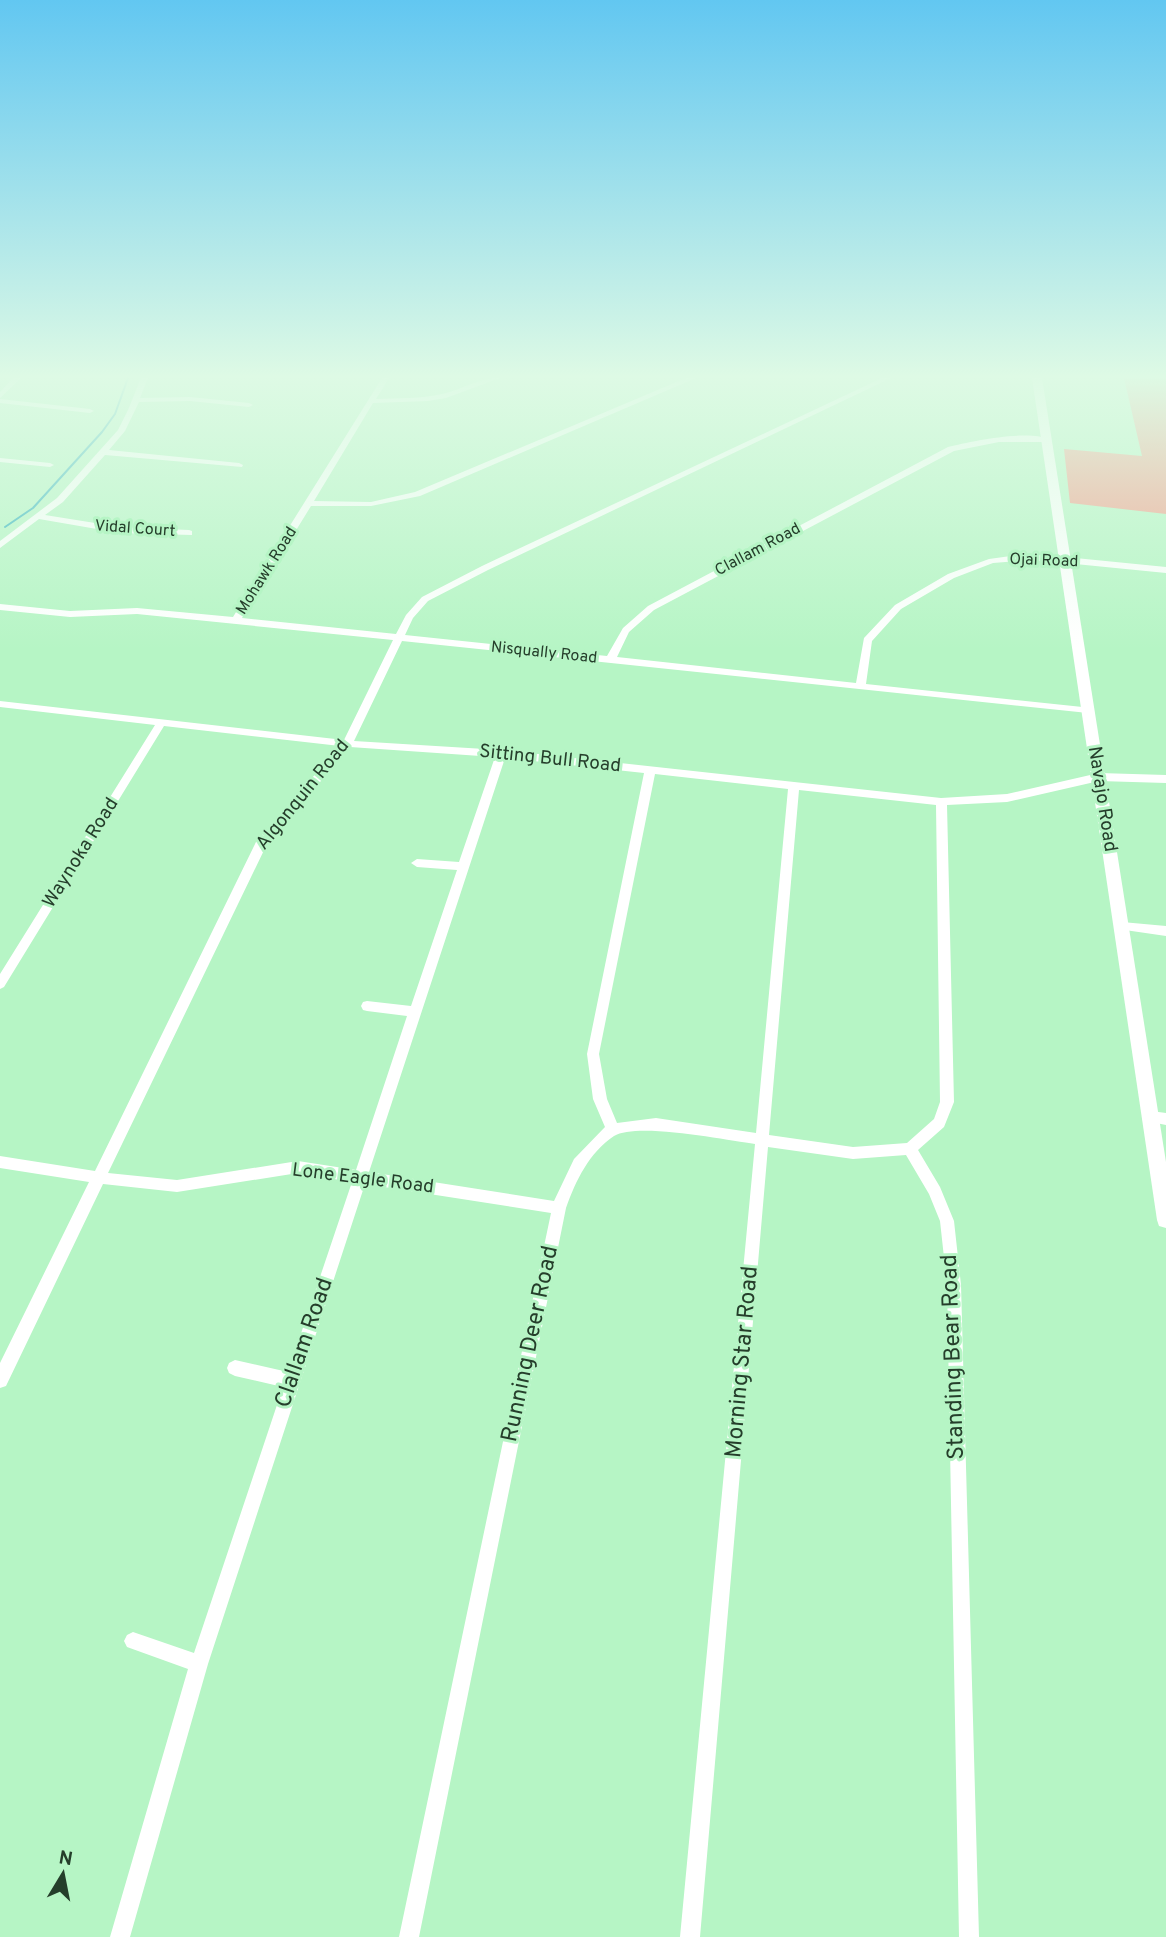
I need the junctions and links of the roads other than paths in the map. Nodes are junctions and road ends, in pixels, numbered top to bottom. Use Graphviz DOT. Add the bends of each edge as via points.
graph roads {
  1 [pos="88,468"];
  2 [pos="330,468"];
  3 [pos="478,468"];
  4 [pos="698,468"];
  5 [pos="914,468"];
  6 [pos="1051,468"];
  7 [pos="309,503"];
  8 [pos="40,517"];
  9 [pos="189,533"];
  10 [pos="3,541"];
  11 [pos="1065,560"];
  12 [pos="1166,570"];
  13 [pos="0,607"];
  14 [pos="236,620"];
  15 [pos="397,638"];
  16 [pos="611,660"];
  17 [pos="861,685"];
  18 [pos="5,705"];
  19 [pos="1088,710"];
  20 [pos="0,718"];
  21 [pos="161,723"];
  22 [pos="347,744"];
  23 [pos="501,753"];
  24 [pos="650,771"];
  25 [pos="1099,777"];
  26 [pos="1166,779"];
  27 [pos="794,787"];
  28 [pos="941,802"];
  29 [pos="417,863"];
  30 [pos="462,866"];
  31 [pos="1122,926"];
  32 [pos="1166,931"];
  33 [pos="0,984"];
  34 [pos="367,1006"];
  35 [pos="416,1012"];
  36 [pos="1158,1118"];
  37 [pos="613,1129"];
  38 [pos="764,1139"];
  39 [pos="909,1149"];
  40 [pos="0,1162"];
  41 [pos="362,1176"];
  42 [pos="99,1177"];
  43 [pos="559,1208"];
  44 [pos="1166,1220"];
  45 [pos="235,1368"];
  46 [pos="0,1380"];
  47 [pos="292,1381"];
  48 [pos="133,1642"];
  49 [pos="199,1664"];
  50 [pos="121,1937"];
  51 [pos="409,1937"];
  52 [pos="690,1937"];
  53 [pos="969,1937"];
  1 -- 8 [label="street"];
  2 -- 7 [label="street, Mohawk Road"];
  3 -- 7 [label="street" via="417,494 371,504"];
  4 -- 15 [label="street, Algonquin Road" via="425,599"];
  5 -- 16 [label="street, Clallam Road" via="650,608 623,632"];
  6 -- 11 [label="main road, Navajo Road"];
  7 -- 14 [label="street, Mohawk Road"];
  8 -- 9 [label="street, Vidal Court" via="120,530"];
  8 -- 10 [label="street"];
  11 -- 12 [label="street, Ojai Road"];
  11 -- 17 [label="street, Ojai Road" via="992,561 951,576 898,607 867,640"];
  11 -- 19 [label="main road, Navajo Road"];
  13 -- 14 [label="street, Nisqually Road" via="70,614 137,611"];
  14 -- 15 [label="street, Nisqually Road"];
  15 -- 16 [label="street, Nisqually Road"];
  15 -- 22 [label="street, Algonquin Road"];
  16 -- 17 [label="street, Nisqually Road"];
  17 -- 19 [label="street, Nisqually Road"];
  18 -- 20 [label="street"];
  18 -- 21 [label="street, Sitting Bull Road"];
  19 -- 25 [label="main road, Navajo Road"];
  21 -- 22 [label="street, Sitting Bull Road"];
  21 -- 33 [label="street, Waynoka Road"];
  22 -- 23 [label="street, Sitting Bull Road"];
  22 -- 42 [label="street, Algonquin Road" via="262,842"];
  23 -- 24 [label="street, Sitting Bull Road"];
  23 -- 30 [label="street, Clallam Road"];
  24 -- 27 [label="street, Sitting Bull Road"];
  24 -- 37 [label="street" via="593,1054 600,1099"];
  25 -- 26 [label="street"];
  25 -- 28 [label="street, Sitting Bull Road" via="1016,796"];
  25 -- 31 [label="main road, Navajo Road"];
  27 -- 28 [label="street, Sitting Bull Road"];
  27 -- 38 [label="street, Morning Star Road"];
  28 -- 39 [label="street" via="947,1102 939,1123"];
  29 -- 30 [label="street"];
  30 -- 35 [label="street, Clallam Road"];
  31 -- 32 [label="street"];
  31 -- 36 [label="main road, Navajo Road"];
  34 -- 35 [label="street"];
  35 -- 41 [label="street, Clallam Road"];
  36 -- 44 [label="main road, Navajo Road"];
  37 -- 38 [label="street" via="656,1124"];
  37 -- 43 [label="street, Running Deer Road" via="581,1157"];
  38 -- 39 [label="street" via="853,1153"];
  38 -- 52 [label="street, Morning Star Road"];
  39 -- 53 [label="street, Standing Bear Road" via="947,1221 954,1285"];
  40 -- 42 [label="street, Lone Eagle Road"];
  41 -- 42 [label="street, Lone Eagle Road" via="298,1167 177,1186"];
  41 -- 43 [label="street, Lone Eagle Road"];
  41 -- 47 [label="street, Clallam Road"];
  42 -- 46 [label="street, Algonquin Road"];
  43 -- 51 [label="street, Running Deer Road"];
  45 -- 47 [label="street"];
  47 -- 49 [label="street, Clallam Road"];
  48 -- 49 [label="street"];
  49 -- 50 [label="street, Clallam Road"];
}
